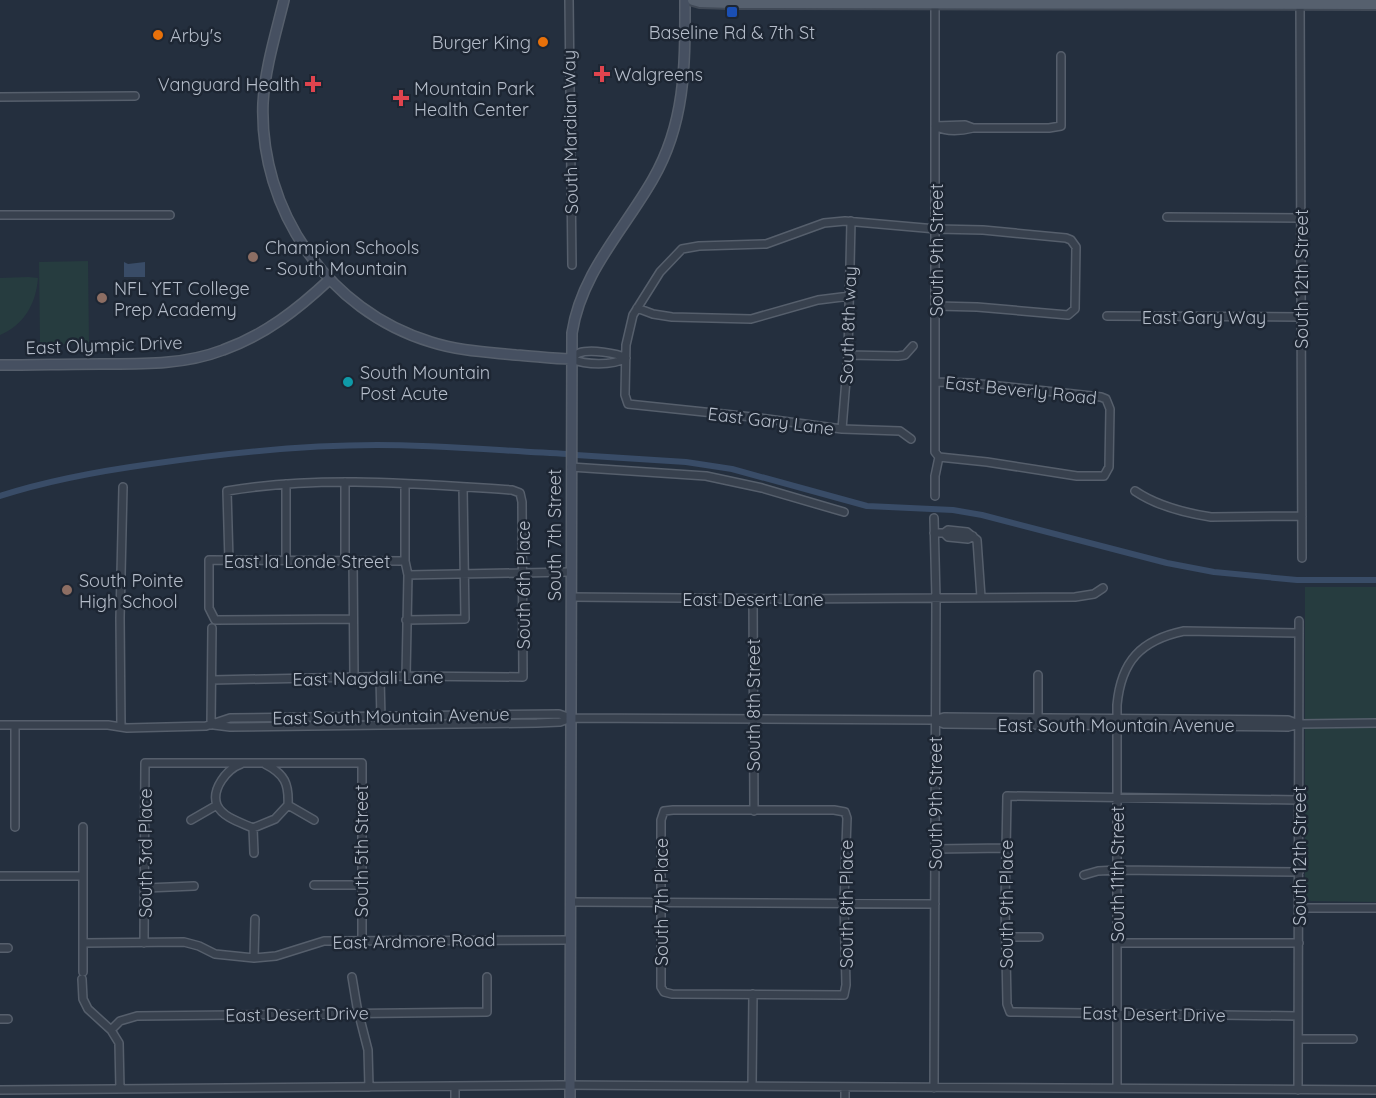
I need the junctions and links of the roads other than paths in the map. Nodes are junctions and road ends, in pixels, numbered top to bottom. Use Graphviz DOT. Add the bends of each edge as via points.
graph roads {
  1 [pos="284,0"];
  2 [pos="569,0"];
  3 [pos="685,0"];
  4 [pos="693,0"];
  5 [pos="815,1"];
  6 [pos="935,1"];
  7 [pos="1090,2"];
  8 [pos="1222,2"];
  9 [pos="1300,2"];
  10 [pos="1376,4"];
  11 [pos="1062,56"];
  12 [pos="135,96"];
  13 [pos="0,97"];
  14 [pos="935,126"];
  15 [pos="0,215"];
  16 [pos="170,215"];
  17 [pos="1167,217"];
  18 [pos="1302,218"];
  19 [pos="851,221"];
  20 [pos="936,229"];
  21 [pos="572,265"];
  22 [pos="329,279"];
  23 [pos="850,296"];
  24 [pos="936,306"];
  25 [pos="637,308"];
  26 [pos="1107,316"];
  27 [pos="1301,317"];
  28 [pos="913,346"];
  29 [pos="605,353"];
  30 [pos="848,355"];
  31 [pos="626,358"];
  32 [pos="571,359"];
  33 [pos="605,363"];
  34 [pos="0,365"];
  35 [pos="935,382"];
  36 [pos="842,429"];
  37 [pos="911,439"];
  38 [pos="939,457"];
  39 [pos="571,467"];
  40 [pos="345,482"];
  41 [pos="286,484"];
  42 [pos="405,485"];
  43 [pos="123,487"];
  44 [pos="463,487"];
  45 [pos="1135,491"];
  46 [pos="935,496"];
  47 [pos="844,512"];
  48 [pos="1302,516"];
  49 [pos="934,518"];
  50 [pos="934,533"];
  51 [pos="1302,558"];
  52 [pos="286,560"];
  53 [pos="229,561"];
  54 [pos="345,561"];
  55 [pos="353,561"];
  56 [pos="405,561"];
  57 [pos="570,572"];
  58 [pos="464,573"];
  59 [pos="523,573"];
  60 [pos="408,575"];
  61 [pos="1102,588"];
  62 [pos="571,597"];
  63 [pos="981,597"];
  64 [pos="936,598"];
  65 [pos="753,599"];
  66 [pos="353,619"];
  67 [pos="406,620"];
  68 [pos="1299,621"];
  69 [pos="212,628"];
  70 [pos="1299,633"];
  71 [pos="1038,675"];
  72 [pos="406,676"];
  73 [pos="354,677"];
  74 [pos="381,677"];
  75 [pos="524,677"];
  76 [pos="212,680"];
  77 [pos="571,718"];
  78 [pos="754,720"];
  79 [pos="934,720"];
  80 [pos="381,721"];
  81 [pos="1038,721"];
  82 [pos="1117,722"];
  83 [pos="1376,723"];
  84 [pos="1299,724"];
  85 [pos="0,725"];
  86 [pos="15,725"];
  87 [pos="211,725"];
  88 [pos="121,727"];
  89 [pos="244,763"];
  90 [pos="263,763"];
  91 [pos="1117,798"];
  92 [pos="1299,800"];
  93 [pos="217,805"];
  94 [pos="288,805"];
  95 [pos="754,811"];
  96 [pos="191,820"];
  97 [pos="314,820"];
  98 [pos="15,826"];
  99 [pos="83,827"];
  100 [pos="254,828"];
  101 [pos="1005,848"];
  102 [pos="935,849"];
  103 [pos="254,853"];
  104 [pos="1117,870"];
  105 [pos="1299,873"];
  106 [pos="1084,875"];
  107 [pos="0,876"];
  108 [pos="83,876"];
  109 [pos="314,885"];
  110 [pos="360,885"];
  111 [pos="194,886"];
  112 [pos="146,888"];
  113 [pos="570,902"];
  114 [pos="660,902"];
  115 [pos="844,902"];
  116 [pos="935,904"];
  117 [pos="1299,908"];
  118 [pos="1376,908"];
  119 [pos="255,919"];
  120 [pos="1005,937"];
  121 [pos="1039,937"];
  122 [pos="362,940"];
  123 [pos="570,940"];
  124 [pos="144,943"];
  125 [pos="1117,943"];
  126 [pos="1299,943"];
  127 [pos="83,944"];
  128 [pos="254,958"];
  129 [pos="352,977"];
  130 [pos="487,977"];
  131 [pos="753,994"];
  132 [pos="1010,1012"];
  133 [pos="359,1014"];
  134 [pos="1117,1014"];
  135 [pos="1298,1016"];
  136 [pos="111,1030"];
  137 [pos="1299,1039"];
  138 [pos="1353,1039"];
  139 [pos="570,1085"];
  140 [pos="455,1086"];
  141 [pos="752,1086"];
  142 [pos="369,1087"];
  143 [pos="844,1087"];
  144 [pos="934,1088"];
  145 [pos="1117,1088"];
  146 [pos="120,1089"];
  147 [pos="0,1090"];
  148 [pos="1298,1090"];
  149 [pos="1376,1090"];
  150 [pos="455,1098"];
  151 [pos="570,1098"];
  152 [pos="845,1098"];
  1 -- 22 [label="main road" via="264,89 266,146 275,190 286,216"];
  2 -- 21 [label="street, South Mardian Way"];
  3 -- 32 [label="main road, South 7th Street" via="684,77 674,129 654,179 584,289 574,318"];
  4 -- 5 [label="main road"];
  5 -- 6 [label="main road"];
  6 -- 7 [label="main road"];
  6 -- 14 [label="street, South 9th Street"];
  7 -- 8 [label="main road"];
  8 -- 9 [label="main road"];
  9 -- 10 [label="main road"];
  9 -- 18 [label="street, South 12th Street"];
  11 -- 14 [label="street" via="1061,126 965,130"];
  12 -- 13 [label="street"];
  14 -- 20 [label="street, South 9th Street"];
  15 -- 16 [label="street"];
  17 -- 18 [label="street"];
  18 -- 27 [label="street, South 12th Street"];
  19 -- 20 [label="street"];
  19 -- 23 [label="street, South 8th way"];
  19 -- 25 [label="street" via="824,223 766,244 682,249 660,272"];
  20 -- 24 [label="street, South 9th Street"];
  20 -- 24 [label="street" via="1071,240 1076,247 1073,313"];
  22 -- 32 [label="main road" via="367,312 424,340 461,350"];
  22 -- 34 [label="main road, East Olympic Drive" via="272,326 215,353 159,363"];
  23 -- 25 [label="street" via="835,296 751,319 672,317"];
  23 -- 30 [label="street, South 8th way"];
  24 -- 35 [label="street, South 9th Street"];
  25 -- 31 [label="street" via="628,334"];
  26 -- 27 [label="street, East Gary Way"];
  27 -- 48 [label="street, South 12th Street"];
  28 -- 30 [label="street" via="905,355 898,356"];
  29 -- 31 [label="street"];
  29 -- 32 [label="street" via="580,353"];
  29 -- 33 [label="street"];
  30 -- 36 [label="street, South 8th way"];
  31 -- 33 [label="street" via="618,363"];
  31 -- 36 [label="street, East Gary Lane" via="628,404"];
  32 -- 33 [label="street"];
  32 -- 39 [label="main road, South 7th Street"];
  35 -- 38 [label="street, South 9th Street" via="935,452"];
  35 -- 38 [label="street, East Beverly Road" via="1106,399 1110,409 1109,467 1104,476 1077,476"];
  36 -- 37 [label="street, East Gary Lane" via="900,431"];
  38 -- 46 [label="street, South 9th Street"];
  39 -- 47 [label="street" via="706,476"];
  39 -- 57 [label="main road, South 7th Street"];
  40 -- 41 [label="street"];
  40 -- 42 [label="street"];
  40 -- 54 [label="street"];
  41 -- 52 [label="street"];
  41 -- 53 [label="street" via="227,492"];
  42 -- 44 [label="street"];
  42 -- 56 [label="street"];
  43 -- 88 [label="street"];
  44 -- 58 [label="street"];
  44 -- 59 [label="street, South 6th Place" via="520,493"];
  45 -- 48 [label="street" via="1149,501 1204,516"];
  48 -- 51 [label="street, South 12th Street"];
  49 -- 50 [label="street, South 9th Street"];
  50 -- 63 [label="street" via="944,534 948,530 973,536 979,546"];
  50 -- 64 [label="street, South 9th Street"];
  52 -- 53 [label="street, East la Londe Street"];
  52 -- 54 [label="street, East la Londe Street"];
  53 -- 66 [label="street, East la Londe Street" via="209,560 209,609 215,620"];
  54 -- 55 [label="street, East la Londe Street"];
  55 -- 56 [label="street, East la Londe Street"];
  55 -- 66 [label="street"];
  56 -- 60 [label="street"];
  57 -- 59 [label="street, East la Londe Street"];
  57 -- 62 [label="main road, South 7th Street"];
  58 -- 59 [label="street, East la Londe Street"];
  58 -- 60 [label="street, East la Londe Street"];
  58 -- 67 [label="street" via="465,619"];
  59 -- 75 [label="street, South 6th Place"];
  60 -- 67 [label="street"];
  61 -- 63 [label="street, East Desert Lane" via="1094,594 1075,597"];
  62 -- 65 [label="street, East Desert Lane"];
  62 -- 77 [label="main road, South 7th Street"];
  63 -- 64 [label="street, East Desert Lane"];
  64 -- 65 [label="street, East Desert Lane"];
  64 -- 79 [label="street, South 9th Street"];
  65 -- 78 [label="street, South 8th Street"];
  66 -- 73 [label="street"];
  67 -- 72 [label="street"];
  68 -- 70 [label="street, South 12th Street"];
  69 -- 76 [label="street"];
  70 -- 82 [label="street, South 11th Street" via="1184,631 1166,635 1129,662 1119,689"];
  70 -- 84 [label="street, South 12th Street"];
  71 -- 81 [label="street"];
  72 -- 74 [label="street, East Nagdali Lane"];
  72 -- 75 [label="street, East Nagdali Lane"];
  73 -- 74 [label="street, East Nagdali Lane"];
  73 -- 76 [label="street, East Nagdali Lane"];
  74 -- 80 [label="street"];
  76 -- 87 [label="street"];
  77 -- 78 [label="street, East South Mountain Avenue"];
  77 -- 80 [label="street, East South Mountain Avenue" via="559,714"];
  77 -- 113 [label="main road, South 7th Street"];
  78 -- 79 [label="street, East South Mountain Avenue"];
  78 -- 95 [label="street, South 8th Street"];
  79 -- 81 [label="street, East South Mountain Avenue" via="944,717"];
  79 -- 102 [label="street, South 9th Street"];
  80 -- 87 [label="street, East South Mountain Avenue" via="230,718"];
  81 -- 82 [label="street, East South Mountain Avenue"];
  82 -- 84 [label="street, East South Mountain Avenue" via="1288,720"];
  82 -- 91 [label="street, South 11th Street"];
  83 -- 84 [label="street, East South Mountain Avenue"];
  84 -- 92 [label="street, South 12th Street"];
  85 -- 86 [label="street, East South Mountain Avenue"];
  86 -- 88 [label="street, East South Mountain Avenue"];
  86 -- 98 [label="street"];
  87 -- 88 [label="street, East South Mountain Avenue"];
  89 -- 90 [label="street"];
  89 -- 93 [label="street" via="222,779"];
  89 -- 112 [label="street, South 3rd Place" via="145,763"];
  90 -- 94 [label="street" via="280,774 289,787"];
  90 -- 110 [label="street, South 5th Street" via="362,763"];
  91 -- 92 [label="street"];
  91 -- 101 [label="street, South 9th Place" via="1007,796"];
  91 -- 104 [label="street, South 11th Street"];
  92 -- 105 [label="street, South 12th Street"];
  93 -- 96 [label="street"];
  93 -- 100 [label="street" via="234,820"];
  94 -- 97 [label="street"];
  94 -- 100 [label="street" via="275,819"];
  95 -- 114 [label="street, South 7th Place" via="664,811"];
  95 -- 115 [label="street, South 8th Place" via="845,812"];
  99 -- 108 [label="street"];
  100 -- 103 [label="street"];
  101 -- 102 [label="street"];
  101 -- 120 [label="street, South 9th Place"];
  102 -- 116 [label="street, South 9th Street"];
  104 -- 105 [label="street"];
  104 -- 106 [label="street"];
  104 -- 125 [label="street, South 11th Street"];
  105 -- 117 [label="street, South 12th Street"];
  107 -- 108 [label="street"];
  108 -- 127 [label="street"];
  109 -- 110 [label="street"];
  110 -- 122 [label="street, South 5th Street"];
  111 -- 112 [label="street"];
  112 -- 124 [label="street, South 3rd Place"];
  113 -- 114 [label="street"];
  113 -- 123 [label="main road, South 7th Street"];
  114 -- 115 [label="street"];
  114 -- 131 [label="street, South 7th Place" via="664,992"];
  115 -- 116 [label="street"];
  115 -- 131 [label="street, South 8th Place" via="844,995"];
  116 -- 144 [label="street, South 9th Street"];
  117 -- 118 [label="street"];
  117 -- 126 [label="street, South 12th Street"];
  119 -- 128 [label="street"];
  120 -- 121 [label="street"];
  120 -- 132 [label="street, South 9th Place" via="1006,1004"];
  122 -- 123 [label="street, East Ardmore Road"];
  122 -- 128 [label="street, East Ardmore Road" via="324,941 276,956"];
  123 -- 139 [label="main road, South 7th Street"];
  124 -- 127 [label="street, East Ardmore Road"];
  124 -- 128 [label="street, East Ardmore Road" via="184,942 215,954"];
  125 -- 126 [label="street"];
  125 -- 134 [label="street, South 11th Street"];
  126 -- 135 [label="street, South 12th Street"];
  127 -- 136 [label="street" via="84,1012"];
  129 -- 133 [label="street"];
  130 -- 133 [label="street, East Desert Drive" via="487,1012"];
  131 -- 141 [label="street"];
  132 -- 134 [label="street, East Desert Drive"];
  133 -- 136 [label="street, East Desert Drive" via="137,1016 120,1021"];
  133 -- 142 [label="street" via="368,1050"];
  134 -- 135 [label="street, East Desert Drive"];
  134 -- 145 [label="street, South 11th Street"];
  135 -- 137 [label="street, South 12th Street"];
  136 -- 146 [label="street" via="119,1043"];
  137 -- 138 [label="street"];
  137 -- 148 [label="street, South 12th Street"];
  139 -- 140 [label="street"];
  139 -- 141 [label="street"];
  139 -- 151 [label="main road, South 7th Street"];
  140 -- 142 [label="street"];
  140 -- 150 [label="street"];
  141 -- 143 [label="street"];
  142 -- 146 [label="street"];
  143 -- 144 [label="street"];
  143 -- 152 [label="street"];
  144 -- 145 [label="street"];
  145 -- 148 [label="street"];
  146 -- 147 [label="street"];
  148 -- 149 [label="street"];
}
